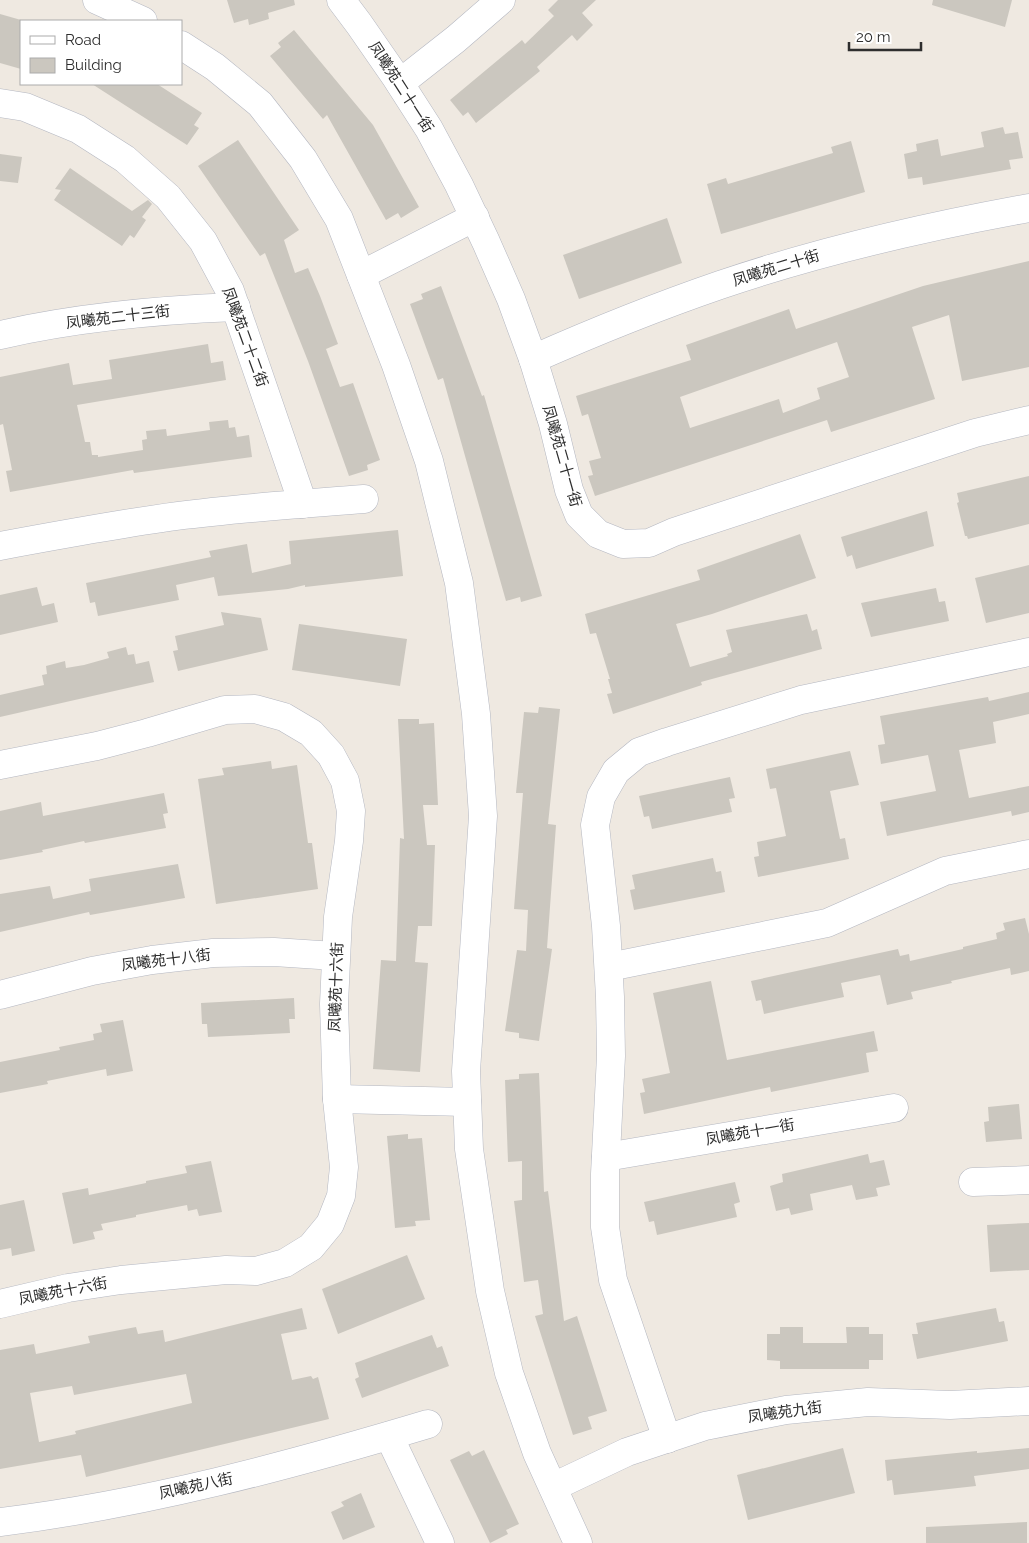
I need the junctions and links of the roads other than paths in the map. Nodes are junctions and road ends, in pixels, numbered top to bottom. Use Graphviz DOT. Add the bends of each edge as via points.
graph roads {
  1 [pos="97,0"];
  2 [pos="341,0"];
  3 [pos="501,0"];
  4 [pos="140,20"];
  5 [pos="182,45"];
  6 [pos="400,83"];
  7 [pos="0,103"];
  8 [pos="1029,208"];
  9 [pos="475,217"];
  10 [pos="361,275"];
  11 [pos="236,308"];
  12 [pos="0,335"];
  13 [pos="533,359"];
  14 [pos="1029,420"];
  15 [pos="364,499"];
  16 [pos="303,504"];
  17 [pos="0,546"];
  18 [pos="1029,652"];
  19 [pos="0,765"];
  20 [pos="1029,854"];
  21 [pos="335,956"];
  22 [pos="609,967"];
  23 [pos="0,995"];
  24 [pos="337,1099"];
  25 [pos="467,1102"];
  26 [pos="894,1108"];
  27 [pos="606,1157"];
  28 [pos="1029,1180"];
  29 [pos="973,1182"];
  30 [pos="0,1304"];
  31 [pos="1029,1401"];
  32 [pos="428,1424"];
  33 [pos="389,1436"];
  34 [pos="667,1439"];
  35 [pos="553,1487"];
  36 [pos="0,1522"];
  37 [pos="440,1543"];
  38 [pos="578,1543"];
  1 -- 4 [label="street"];
  2 -- 6 [label="street, 凤曦苑二十一街"];
  3 -- 6 [label="street"];
  5 -- 10 [label="street" via="260,104 297,151 339,219"];
  6 -- 9 [label="street, 凤曦苑二十一街"];
  7 -- 11 [label="street, 凤曦苑二十二街" via="25,107 78,129 126,159 168,197 203,241"];
  8 -- 13 [label="street, 凤曦苑二十街" via="968,219 802,260 658,307"];
  9 -- 10 [label="street"];
  9 -- 13 [label="street, 凤曦苑二十一街"];
  10 -- 25 [label="street" via="429,461 459,583 475,704 483,816 466,1071"];
  11 -- 12 [label="street, 凤曦苑二十三街" via="125,314"];
  11 -- 16 [label="street, 凤曦苑二十二街"];
  13 -- 14 [label="street, 凤曦苑二十一街" via="569,490 579,515 598,534 623,544 649,543 965,436"];
  15 -- 16 [label="street"];
  16 -- 17 [label="street" via="178,516"];
  18 -- 22 [label="street" via="801,700 639,752 616,771 601,796 595,825"];
  19 -- 21 [label="street, 凤曦苑十六街" via="97,746 225,710 255,710 284,717 310,733 331,755 345,781 351,811"];
  20 -- 22 [label="street" via="945,871 827,923"];
  21 -- 23 [label="street, 凤曦苑十八街" via="257,952 152,960 92,971"];
  21 -- 24 [label="street, 凤曦苑十六街"];
  22 -- 27 [label="street" via="611,1056"];
  24 -- 25 [label="street"];
  24 -- 30 [label="street, 凤曦苑十六街" via="344,1167 341,1196 330,1224 310,1247 286,1263 256,1271 226,1270 121,1280"];
  25 -- 35 [label="street" via="469,1149 490,1290 509,1373"];
  26 -- 27 [label="street, 凤曦苑十一街"];
  27 -- 34 [label="street" via="605,1227 613,1280"];
  28 -- 29 [label="street"];
  31 -- 34 [label="street, 凤曦苑九街" via="950,1405 868,1402 786,1410 705,1426"];
  32 -- 33 [label="street, 凤曦苑八街"];
  33 -- 36 [label="street, 凤曦苑八街" via="262,1472 178,1491"];
  33 -- 37 [label="street"];
  34 -- 35 [label="street, 凤曦苑九街" via="627,1452"];
  35 -- 38 [label="street"];
}
